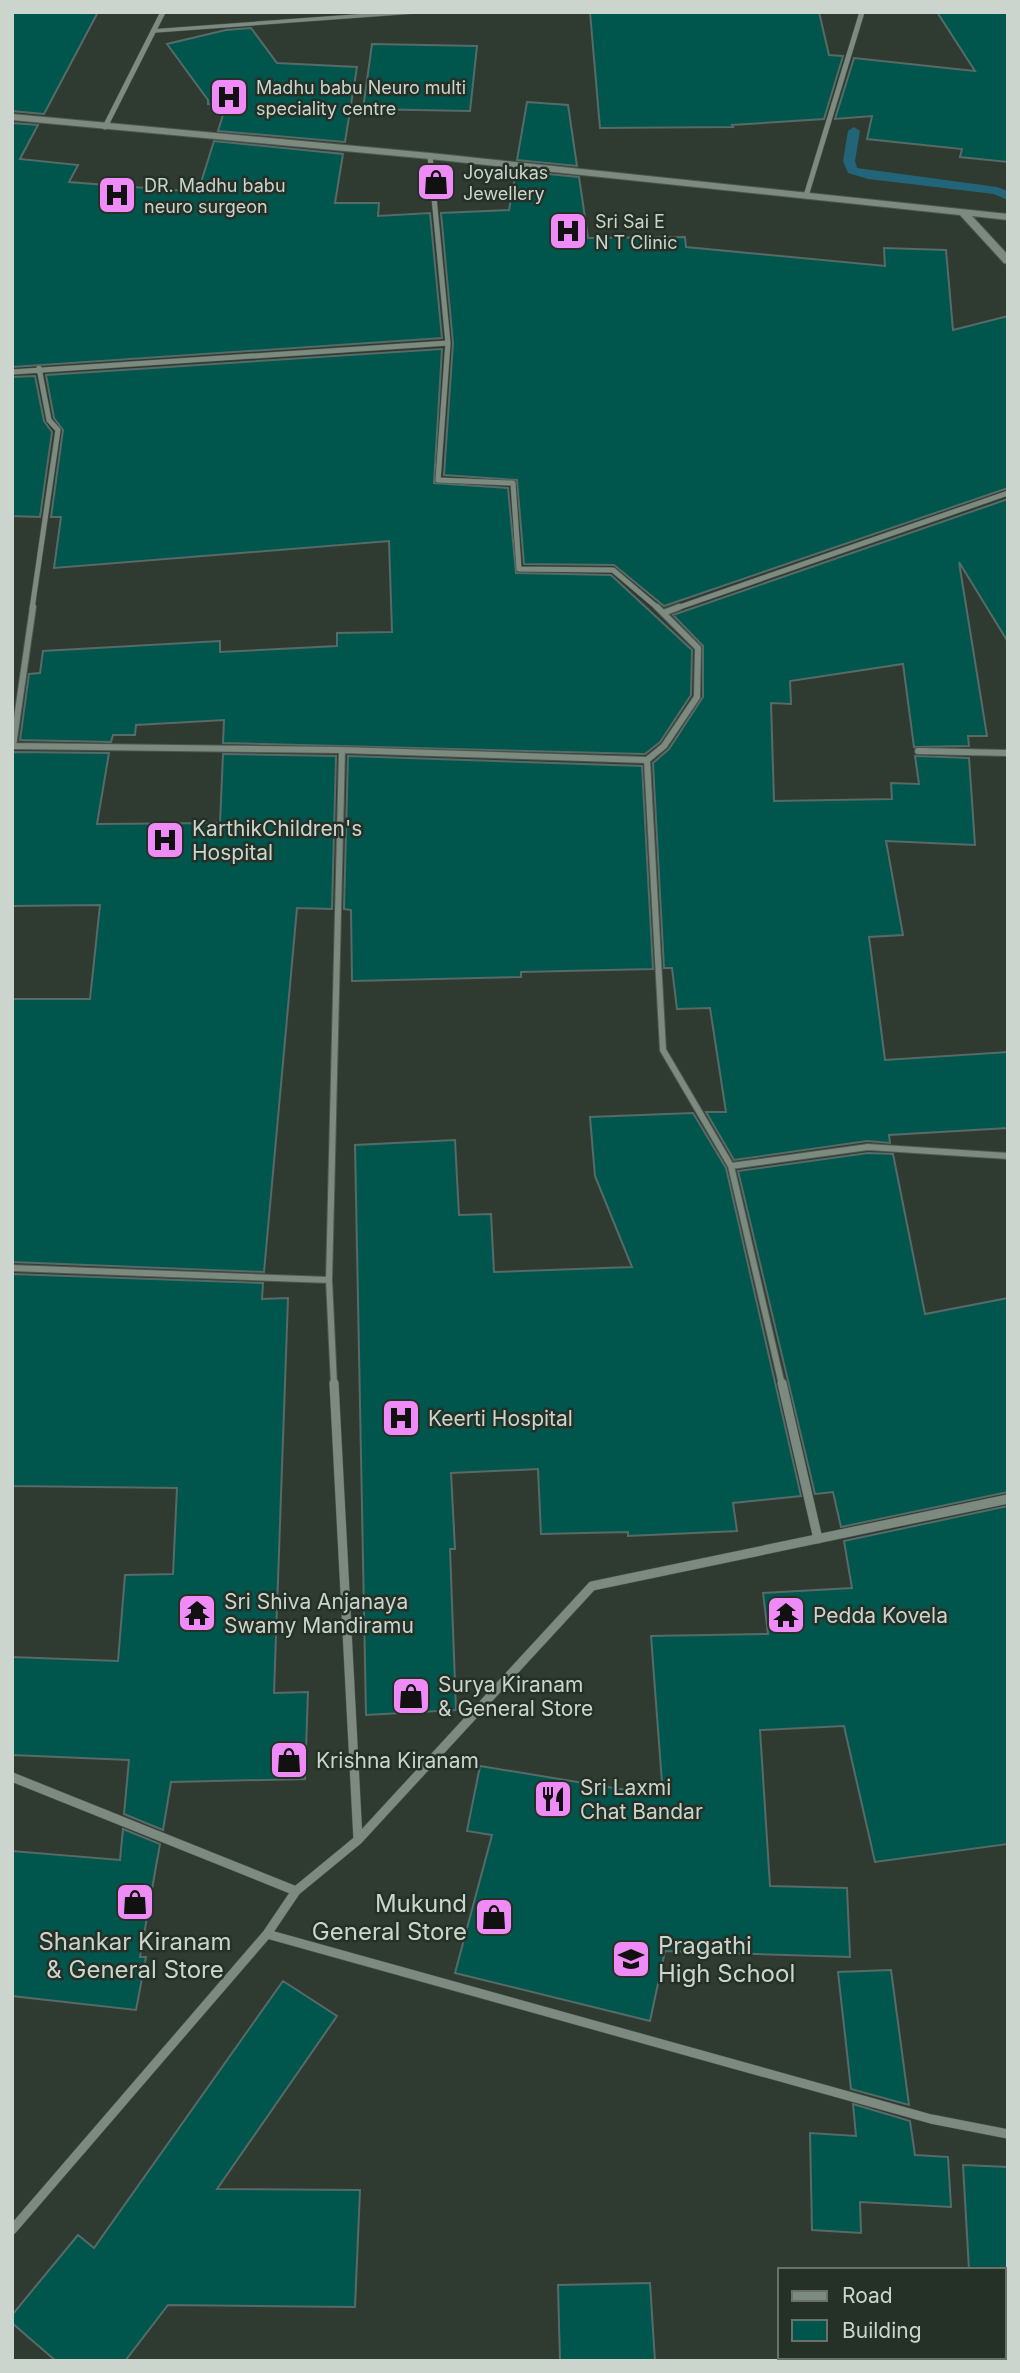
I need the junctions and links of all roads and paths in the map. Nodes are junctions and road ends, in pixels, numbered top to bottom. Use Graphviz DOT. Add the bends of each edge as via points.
graph roads {
  1 [pos="163,12"];
  2 [pos="412,12"];
  3 [pos="862,12"];
  4 [pos="153,31"];
  5 [pos="12,117"];
  6 [pos="106,127"];
  7 [pos="430,156"];
  8 [pos="806,196"];
  9 [pos="962,211"];
  10 [pos="1008,217"];
  11 [pos="1008,261"];
  12 [pos="448,343"];
  13 [pos="39,368"];
  14 [pos="12,372"];
  15 [pos="1008,493"];
  16 [pos="663,613"];
  17 [pos="12,746"];
  18 [pos="342,750"];
  19 [pos="918,751"];
  20 [pos="1008,753"];
  21 [pos="647,760"];
  22 [pos="1008,1156"];
  23 [pos="731,1166"];
  24 [pos="12,1268"];
  25 [pos="329,1280"];
  26 [pos="1008,1499"];
  27 [pos="818,1539"];
  28 [pos="12,1777"];
  29 [pos="358,1840"];
  30 [pos="296,1891"];
  31 [pos="267,1934"];
  32 [pos="1008,2134"];
  33 [pos="12,2230"];
  1 -- 4 [label="street"];
  2 -- 4 [label="lane"];
  3 -- 8 [label="street"];
  4 -- 6 [label="street"];
  5 -- 6 [label="street"];
  6 -- 7 [label="street"];
  7 -- 8 [label="street"];
  7 -- 12 [label="street"];
  8 -- 9 [label="street"];
  9 -- 10 [label="street"];
  9 -- 11 [label="street"];
  12 -- 13 [label="street"];
  12 -- 16 [label="street" via="438,480 513,483 519,569 613,569"];
  13 -- 14 [label="street"];
  13 -- 17 [label="street" via="49,419 58,430"];
  15 -- 16 [label="street"];
  16 -- 21 [label="street" via="698,648 697,697 664,746"];
  17 -- 18 [label="street"];
  18 -- 21 [label="street"];
  18 -- 25 [label="street"];
  19 -- 20 [label="street"];
  21 -- 23 [label="street" via="663,1050"];
  22 -- 23 [label="street" via="868,1147"];
  23 -- 27 [label="street"];
  24 -- 25 [label="street"];
  25 -- 29 [label="street"];
  26 -- 27 [label="street"];
  27 -- 29 [label="street" via="592,1586"];
  28 -- 30 [label="street"];
  29 -- 30 [label="street"];
  30 -- 31 [label="street"];
  31 -- 32 [label="street" via="931,2119"];
  31 -- 33 [label="street"];
}
